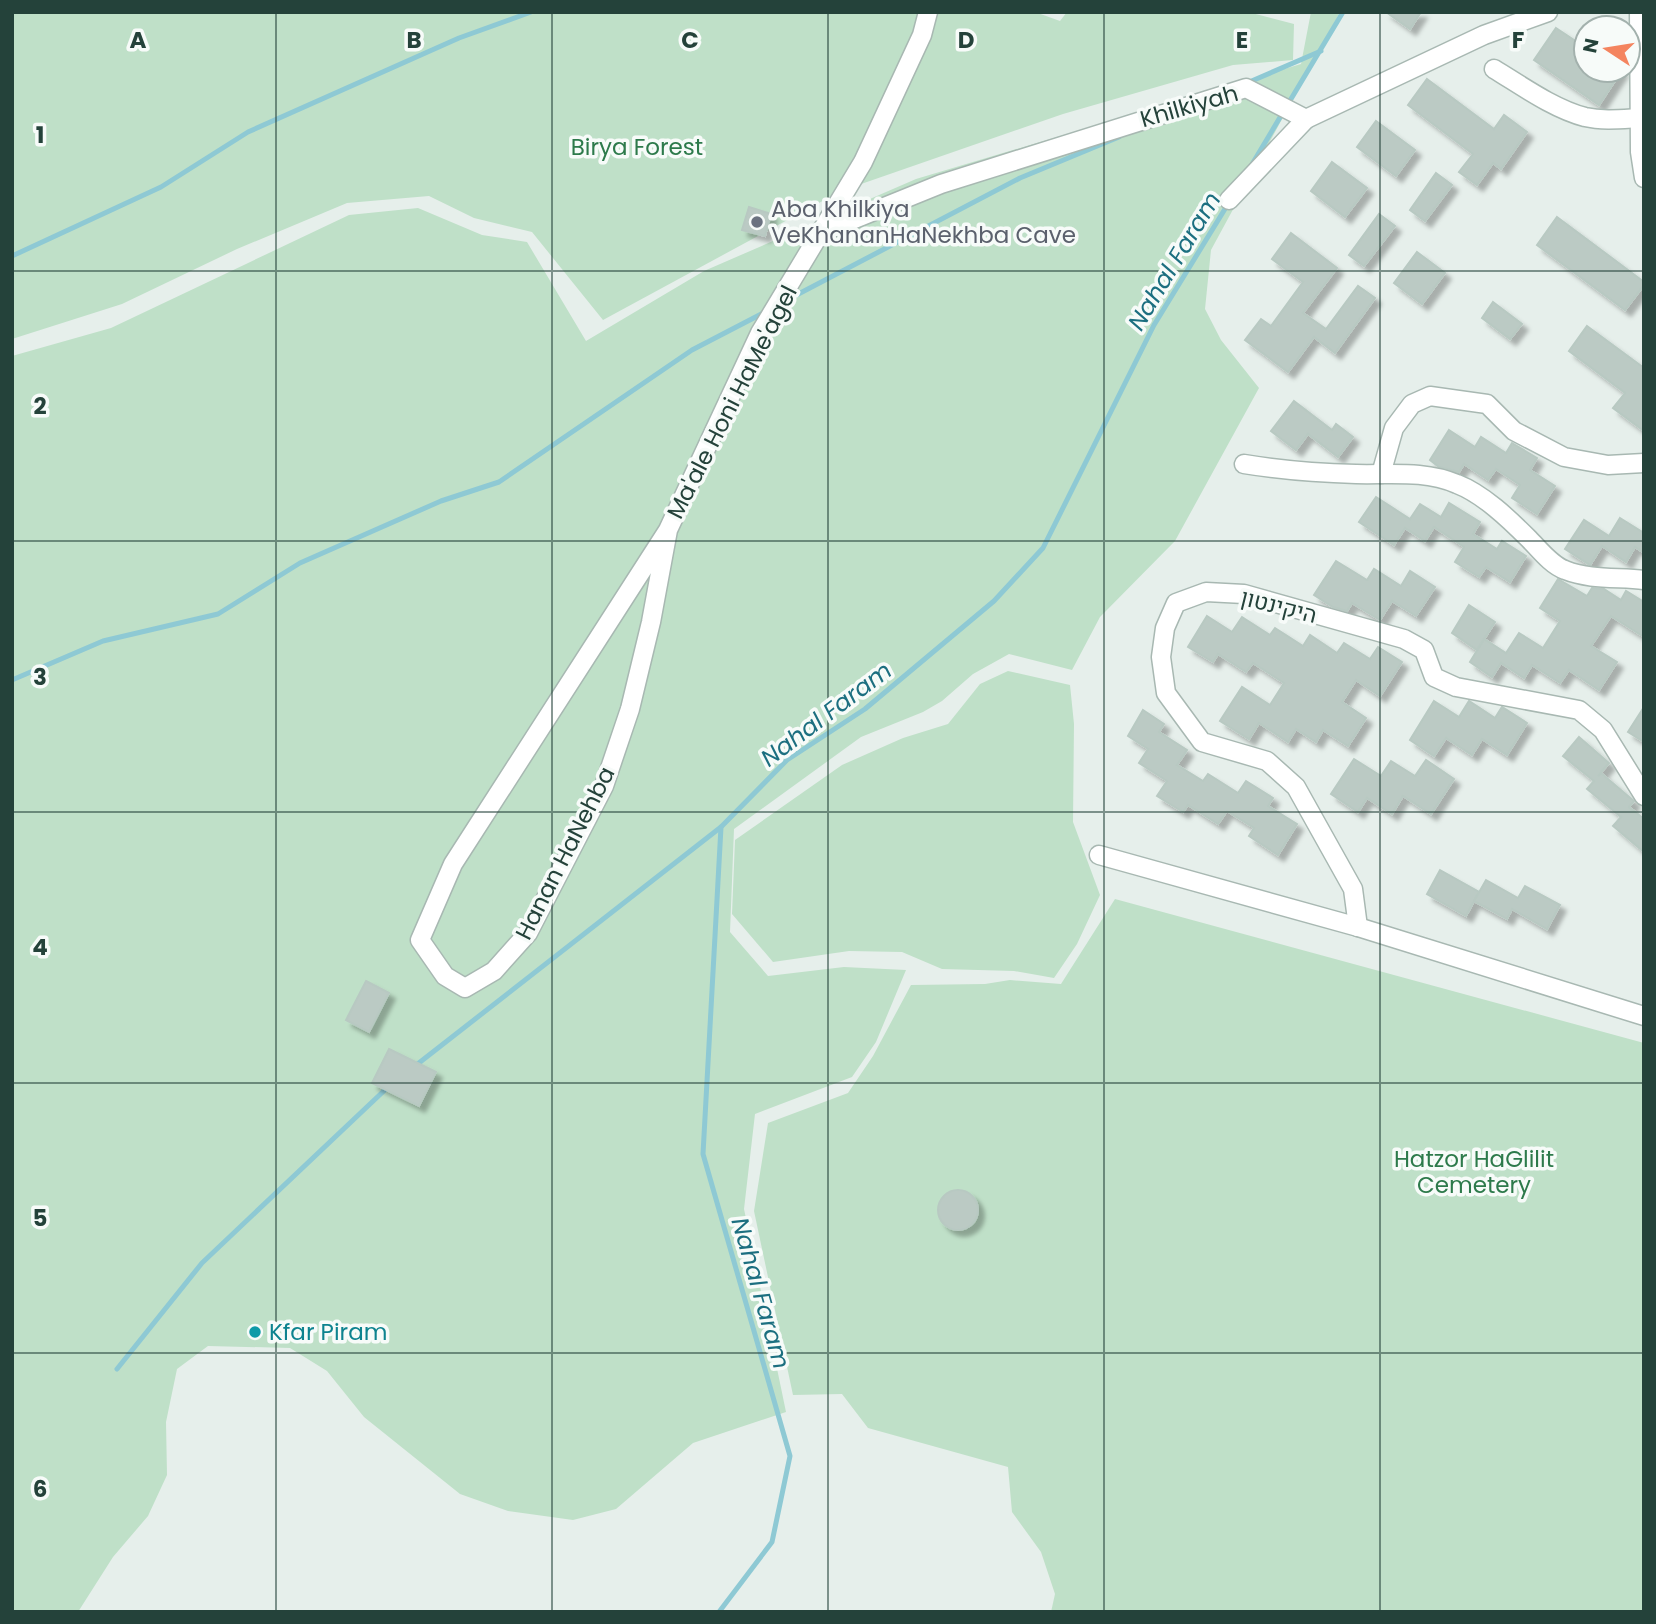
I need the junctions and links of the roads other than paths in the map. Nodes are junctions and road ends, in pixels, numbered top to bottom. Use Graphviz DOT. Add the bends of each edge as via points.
graph roads {
  1 [pos="928,12"];
  2 [pos="1548,12"];
  3 [pos="1639,12"];
  4 [pos="1494,69"];
  5 [pos="1640,118"];
  6 [pos="1306,119"];
  7 [pos="1644,177"];
  8 [pos="1229,201"];
  9 [pos="820,233"];
  10 [pos="1644,463"];
  11 [pos="1244,464"];
  12 [pos="1381,474"];
  13 [pos="667,530"];
  14 [pos="1644,580"];
  15 [pos="1644,796"];
  16 [pos="1099,855"];
  17 [pos="1358,927"];
  18 [pos="1644,1016"];
  1 -- 9 [label="street, Ma'ale Honi HaMe'agel" via="922,36 863,162"];
  2 -- 6 [label="street" via="1484,35"];
  3 -- 5 [label="street"];
  4 -- 5 [label="street" via="1570,112 1609,120"];
  5 -- 7 [label="street"];
  6 -- 8 [label="street"];
  6 -- 9 [label="street, Khilkiyah" via="1246,88 941,184"];
  9 -- 13 [label="street, Ma'ale Honi HaMe'agel" via="760,334"];
  10 -- 12 [label="street" via="1608,465 1564,457 1514,430 1488,404 1430,396 1412,404 1394,428"];
  11 -- 12 [label="street"];
  12 -- 14 [label="street" via="1412,473 1456,483 1518,528 1561,569 1586,577"];
  13 -- 13 [label="street, Hanan HaNehba" via="453,864 420,940 445,975 465,988 494,971 528,933 604,786 630,709"];
  15 -- 17 [label="street, היקינטון" via="1603,730 1578,710 1456,687 1434,677 1423,650 1404,639 1244,594 1206,593 1176,603 1165,628 1161,657 1166,694 1202,742 1267,761 1296,788 1353,889"];
  16 -- 17 [label="street"];
  17 -- 18 [label="street"];
}
